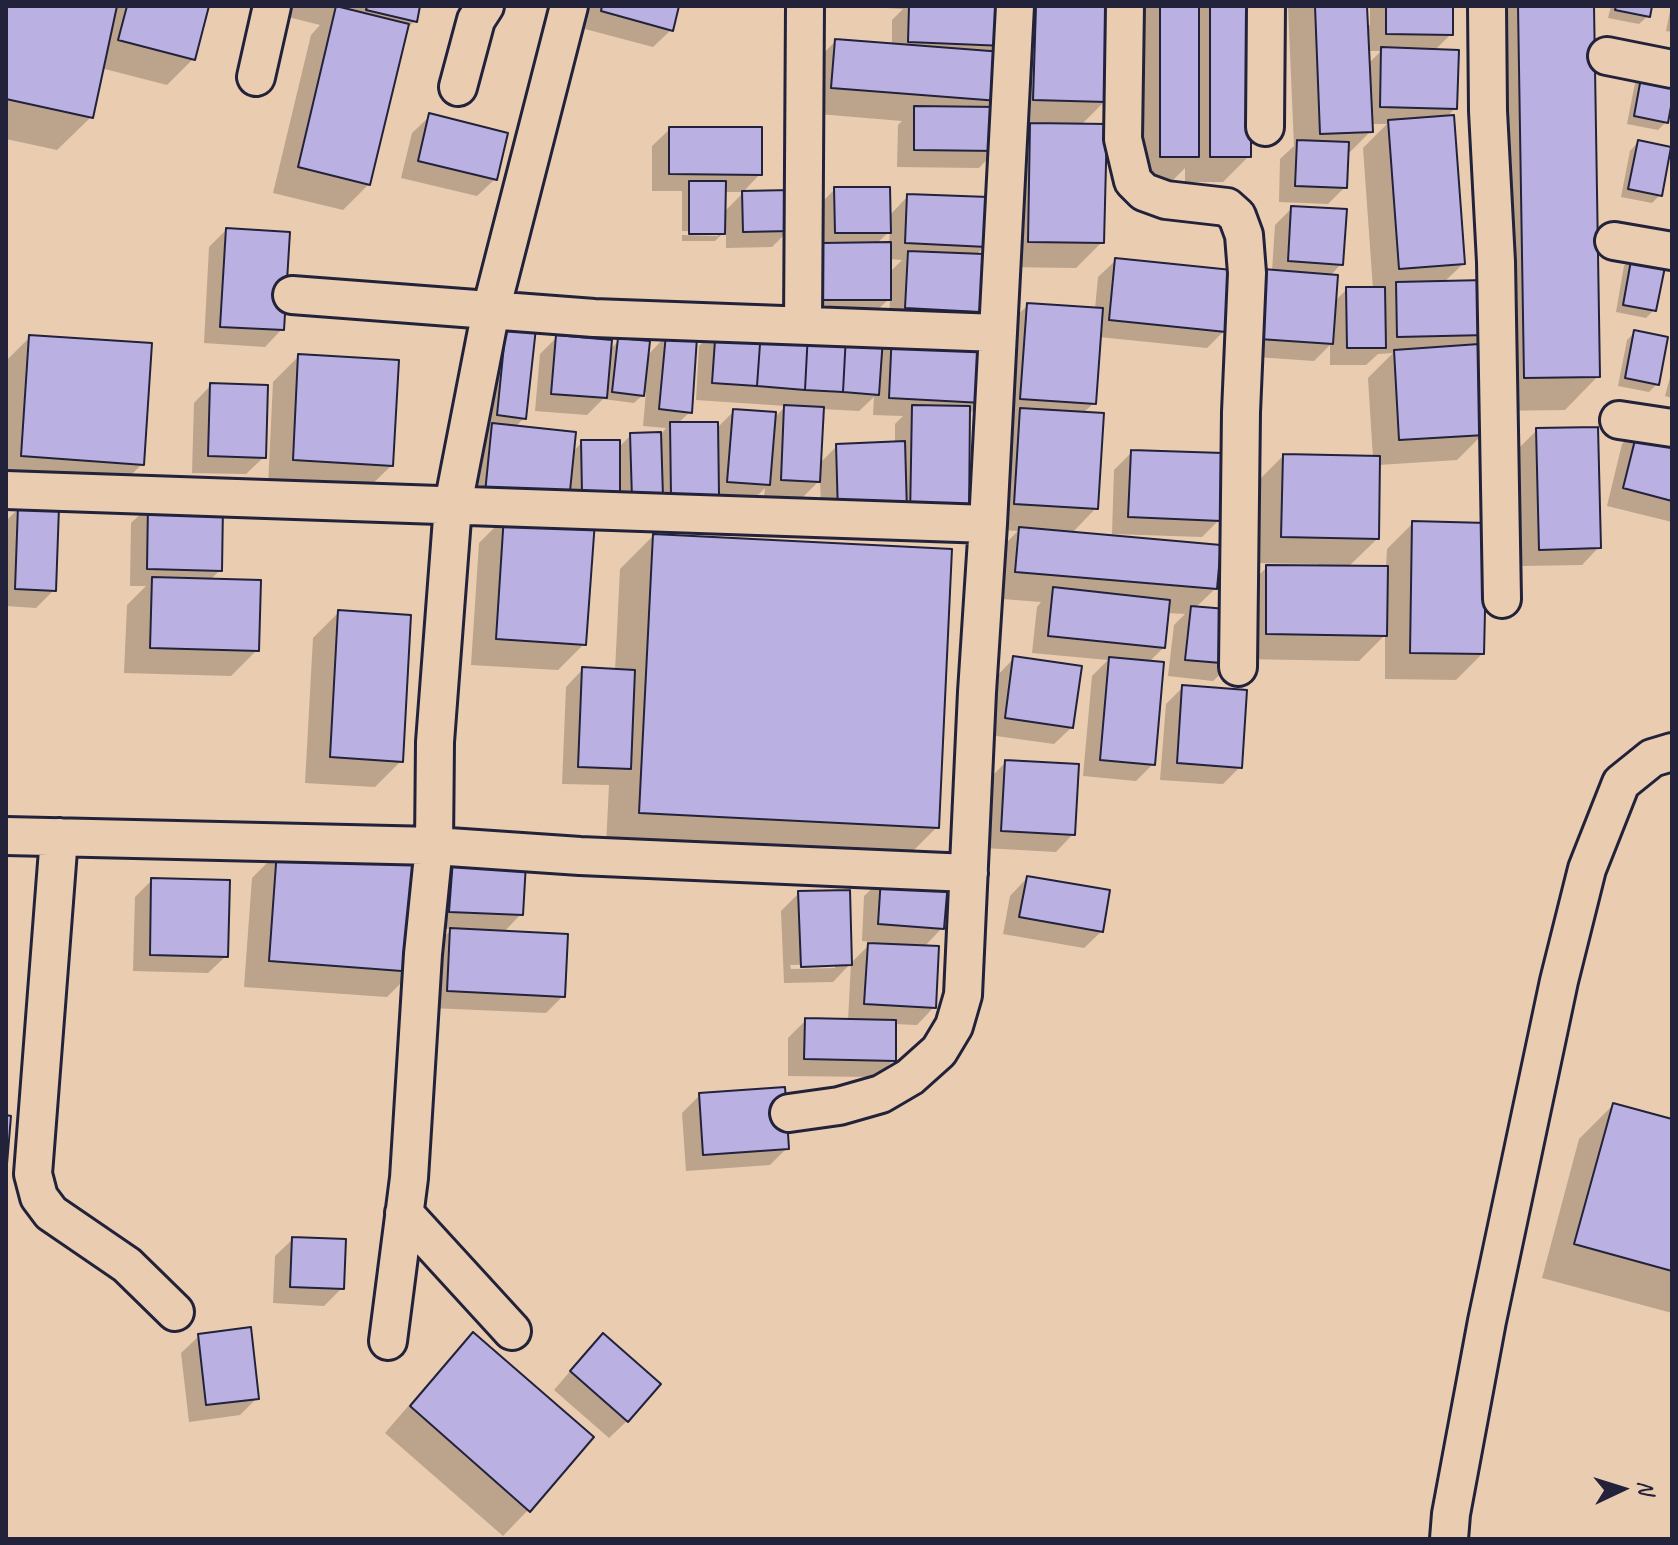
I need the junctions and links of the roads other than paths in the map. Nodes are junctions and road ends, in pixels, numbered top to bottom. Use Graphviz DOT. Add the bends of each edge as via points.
graph roads {
  1 [pos="272,6"];
  2 [pos="485,6"];
  3 [pos="569,6"];
  4 [pos="805,6"];
  5 [pos="1015,6"];
  6 [pos="1125,6"];
  7 [pos="1266,6"];
  8 [pos="1487,6"];
  9 [pos="1607,56"];
  10 [pos="1672,69"];
  11 [pos="256,77"];
  12 [pos="458,87"];
  13 [pos="1265,127"];
  14 [pos="1614,241"];
  15 [pos="1672,251"];
  16 [pos="292,295"];
  17 [pos="491,310"];
  18 [pos="803,325"];
  19 [pos="998,333"];
  20 [pos="1619,420"];
  21 [pos="1672,428"];
  22 [pos="6,490"];
  23 [pos="453,505"];
  24 [pos="988,524"];
  25 [pos="1502,599"];
  26 [pos="1238,667"];
  27 [pos="1672,752"];
  28 [pos="6,836"];
  29 [pos="59,837"];
  30 [pos="434,846"];
  31 [pos="969,873"];
  32 [pos="789,1113"];
  33 [pos="407,1195"];
  34 [pos="175,1312"];
  35 [pos="512,1331"];
  36 [pos="388,1341"];
  37 [pos="1449,1539"];
  1 -- 11 [label="street"];
  2 -- 12 [label="street" via="476,20"];
  3 -- 17 [label="street"];
  4 -- 18 [label="street"];
  5 -- 19 [label="street"];
  6 -- 26 [label="street" via="1123,139 1133,181 1144,192 1166,200 1227,207 1244,235"];
  7 -- 13 [label="street"];
  8 -- 25 [label="street"];
  9 -- 10 [label="street"];
  14 -- 15 [label="street"];
  16 -- 17 [label="street"];
  17 -- 18 [label="street"];
  17 -- 23 [label="street"];
  18 -- 19 [label="street"];
  19 -- 24 [label="street"];
  20 -- 21 [label="street"];
  22 -- 23 [label="street"];
  23 -- 24 [label="street"];
  23 -- 30 [label="street" via="435,742"];
  24 -- 31 [label="street"];
  27 -- 37 [label="street" via="1652,758 1621,783 1587,869 1490,1306"];
  28 -- 29 [label="street"];
  29 -- 30 [label="street"];
  29 -- 34 [label="street" via="33,1174 39,1197 51,1213 127,1265"];
  30 -- 31 [label="street"];
  30 -- 33 [label="street"];
  31 -- 32 [label="street" via="963,995 939,1051 881,1094"];
  33 -- 35 [label="street"];
  33 -- 36 [label="street"];
}
